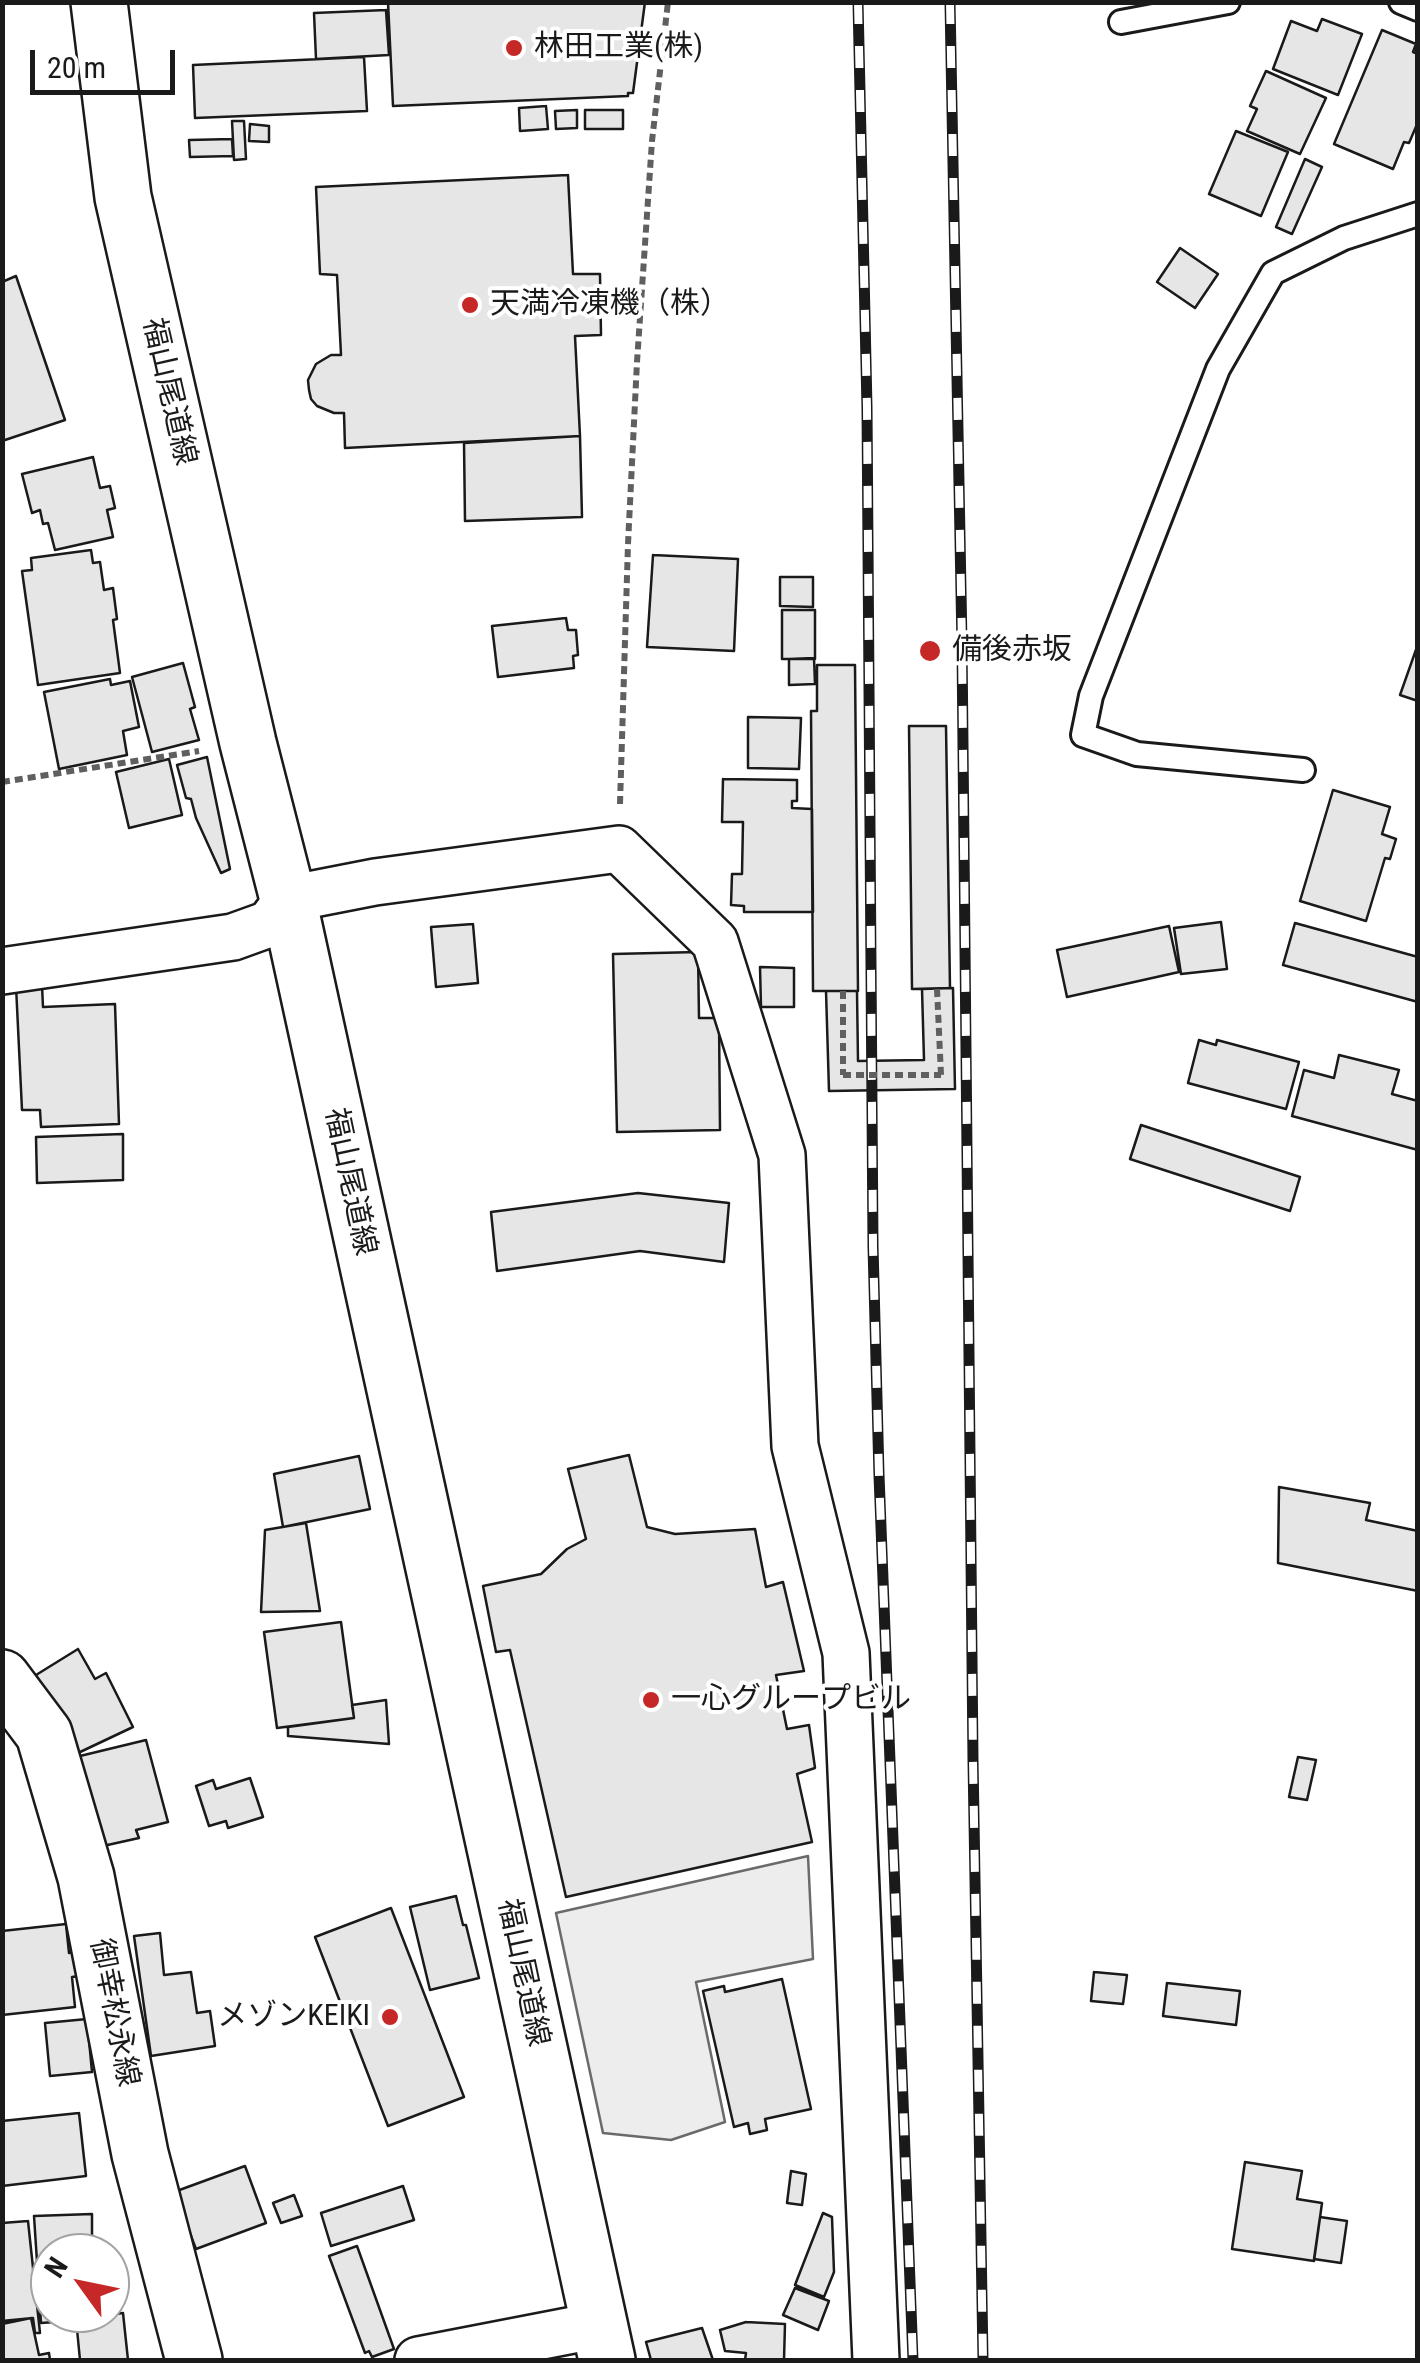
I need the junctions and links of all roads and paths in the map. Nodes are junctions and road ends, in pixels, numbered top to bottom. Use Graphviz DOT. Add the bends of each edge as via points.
graph roads {
  1 [pos="99,2"];
  2 [pos="668,2"];
  3 [pos="1228,2"];
  4 [pos="1401,2"];
  5 [pos="1418,8"];
  6 [pos="1121,22"];
  7 [pos="1418,214"];
  8 [pos="248,743"];
  9 [pos="1302,770"];
  10 [pos="2,782"];
  11 [pos="618,850"];
  12 [pos="288,899"];
  13 [pos="2,970"];
  14 [pos="937,989"];
  15 [pos="842,991"];
  16 [pos="2,1678"];
  17 [pos="603,2343"];
  18 [pos="194,2360"];
  19 [pos="418,2360"];
  20 [pos="876,2360"];
  1 -- 8 [label="main road, 福山尾道線" via="124,198"];
  2 -- 11 [label="path" via="637,362"];
  3 -- 6 [label="lane"];
  4 -- 5 [label="lane"];
  7 -- 9 [label="lane" via="1344,238 1273,273 1218,369 1091,696 1083,735 1137,754"];
  8 -- 10 [label="path"];
  8 -- 12 [label="main road, 福山尾道線"];
  11 -- 12 [label="street"];
  11 -- 20 [label="street" via="715,942 782,1154 796,1446 846,1653"];
  12 -- 13 [label="street" via="268,924 234,937"];
  12 -- 17 [label="main road, 福山尾道線"];
  14 -- 15 [label="path, bridge" via="941,1075 843,1075"];
  16 -- 18 [label="main road, 御幸松永線" via="44,1734 86,1877 140,2154"];
  17 -- 19 [label="street"];
}
